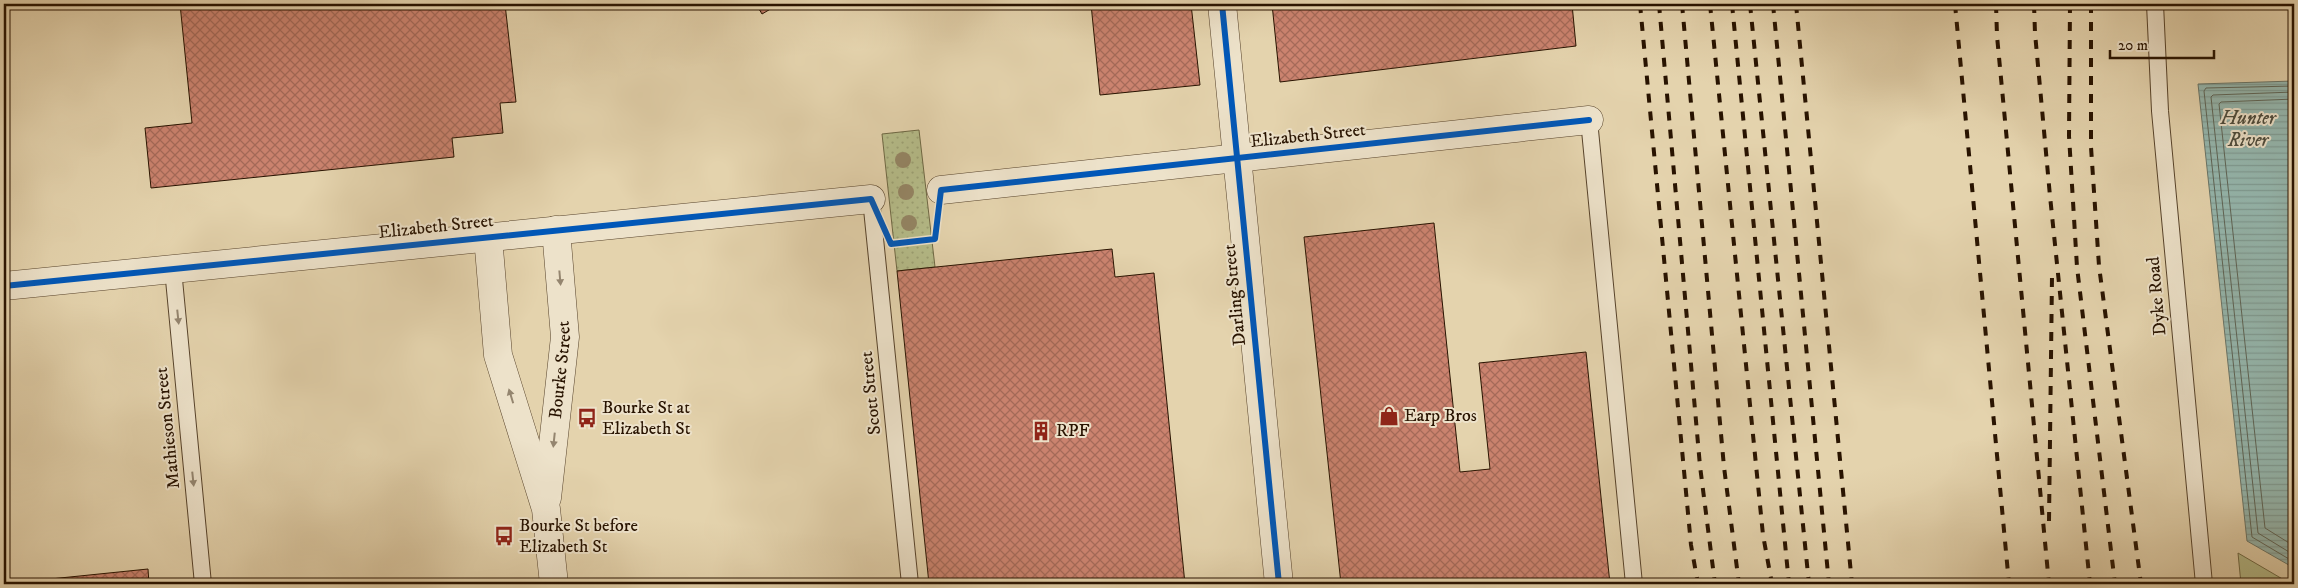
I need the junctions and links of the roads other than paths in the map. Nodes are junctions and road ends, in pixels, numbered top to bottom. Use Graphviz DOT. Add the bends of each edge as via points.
graph roads {
  1 [pos="1222,4"];
  2 [pos="2155,4"];
  3 [pos="1589,120"];
  4 [pos="1237,158"];
  5 [pos="941,190"];
  6 [pos="871,199"];
  7 [pos="556,230"];
  8 [pos="488,237"];
  9 [pos="173,269"];
  10 [pos="4,286"];
  11 [pos="546,509"];
  12 [pos="203,584"];
  13 [pos="554,584"];
  14 [pos="910,584"];
  15 [pos="1278,584"];
  16 [pos="1634,584"];
  17 [pos="2204,584"];
  1 -- 4 [label="street, Darling Street"];
  2 -- 17 [label="lane, Dyke Road" via="2160,110"];
  3 -- 4 [label="street, Elizabeth Street"];
  3 -- 16 [label="lane"];
  4 -- 5 [label="street, Elizabeth Street"];
  4 -- 15 [label="street, Darling Street"];
  6 -- 7 [label="street, Elizabeth Street"];
  6 -- 14 [label="lane, Scott Street"];
  7 -- 8 [label="street, Elizabeth Street"];
  7 -- 11 [label="street, Bourke Street, one-way" via="565,337"];
  8 -- 9 [label="street, Elizabeth Street"];
  11 -- 8 [label="street, Bourke Street, one-way" via="498,356"];
  9 -- 10 [label="street, Elizabeth Street"];
  9 -- 12 [label="lane, Mathieson Street, one-way"];
  11 -- 13 [label="street, Bourke Street"];
}
